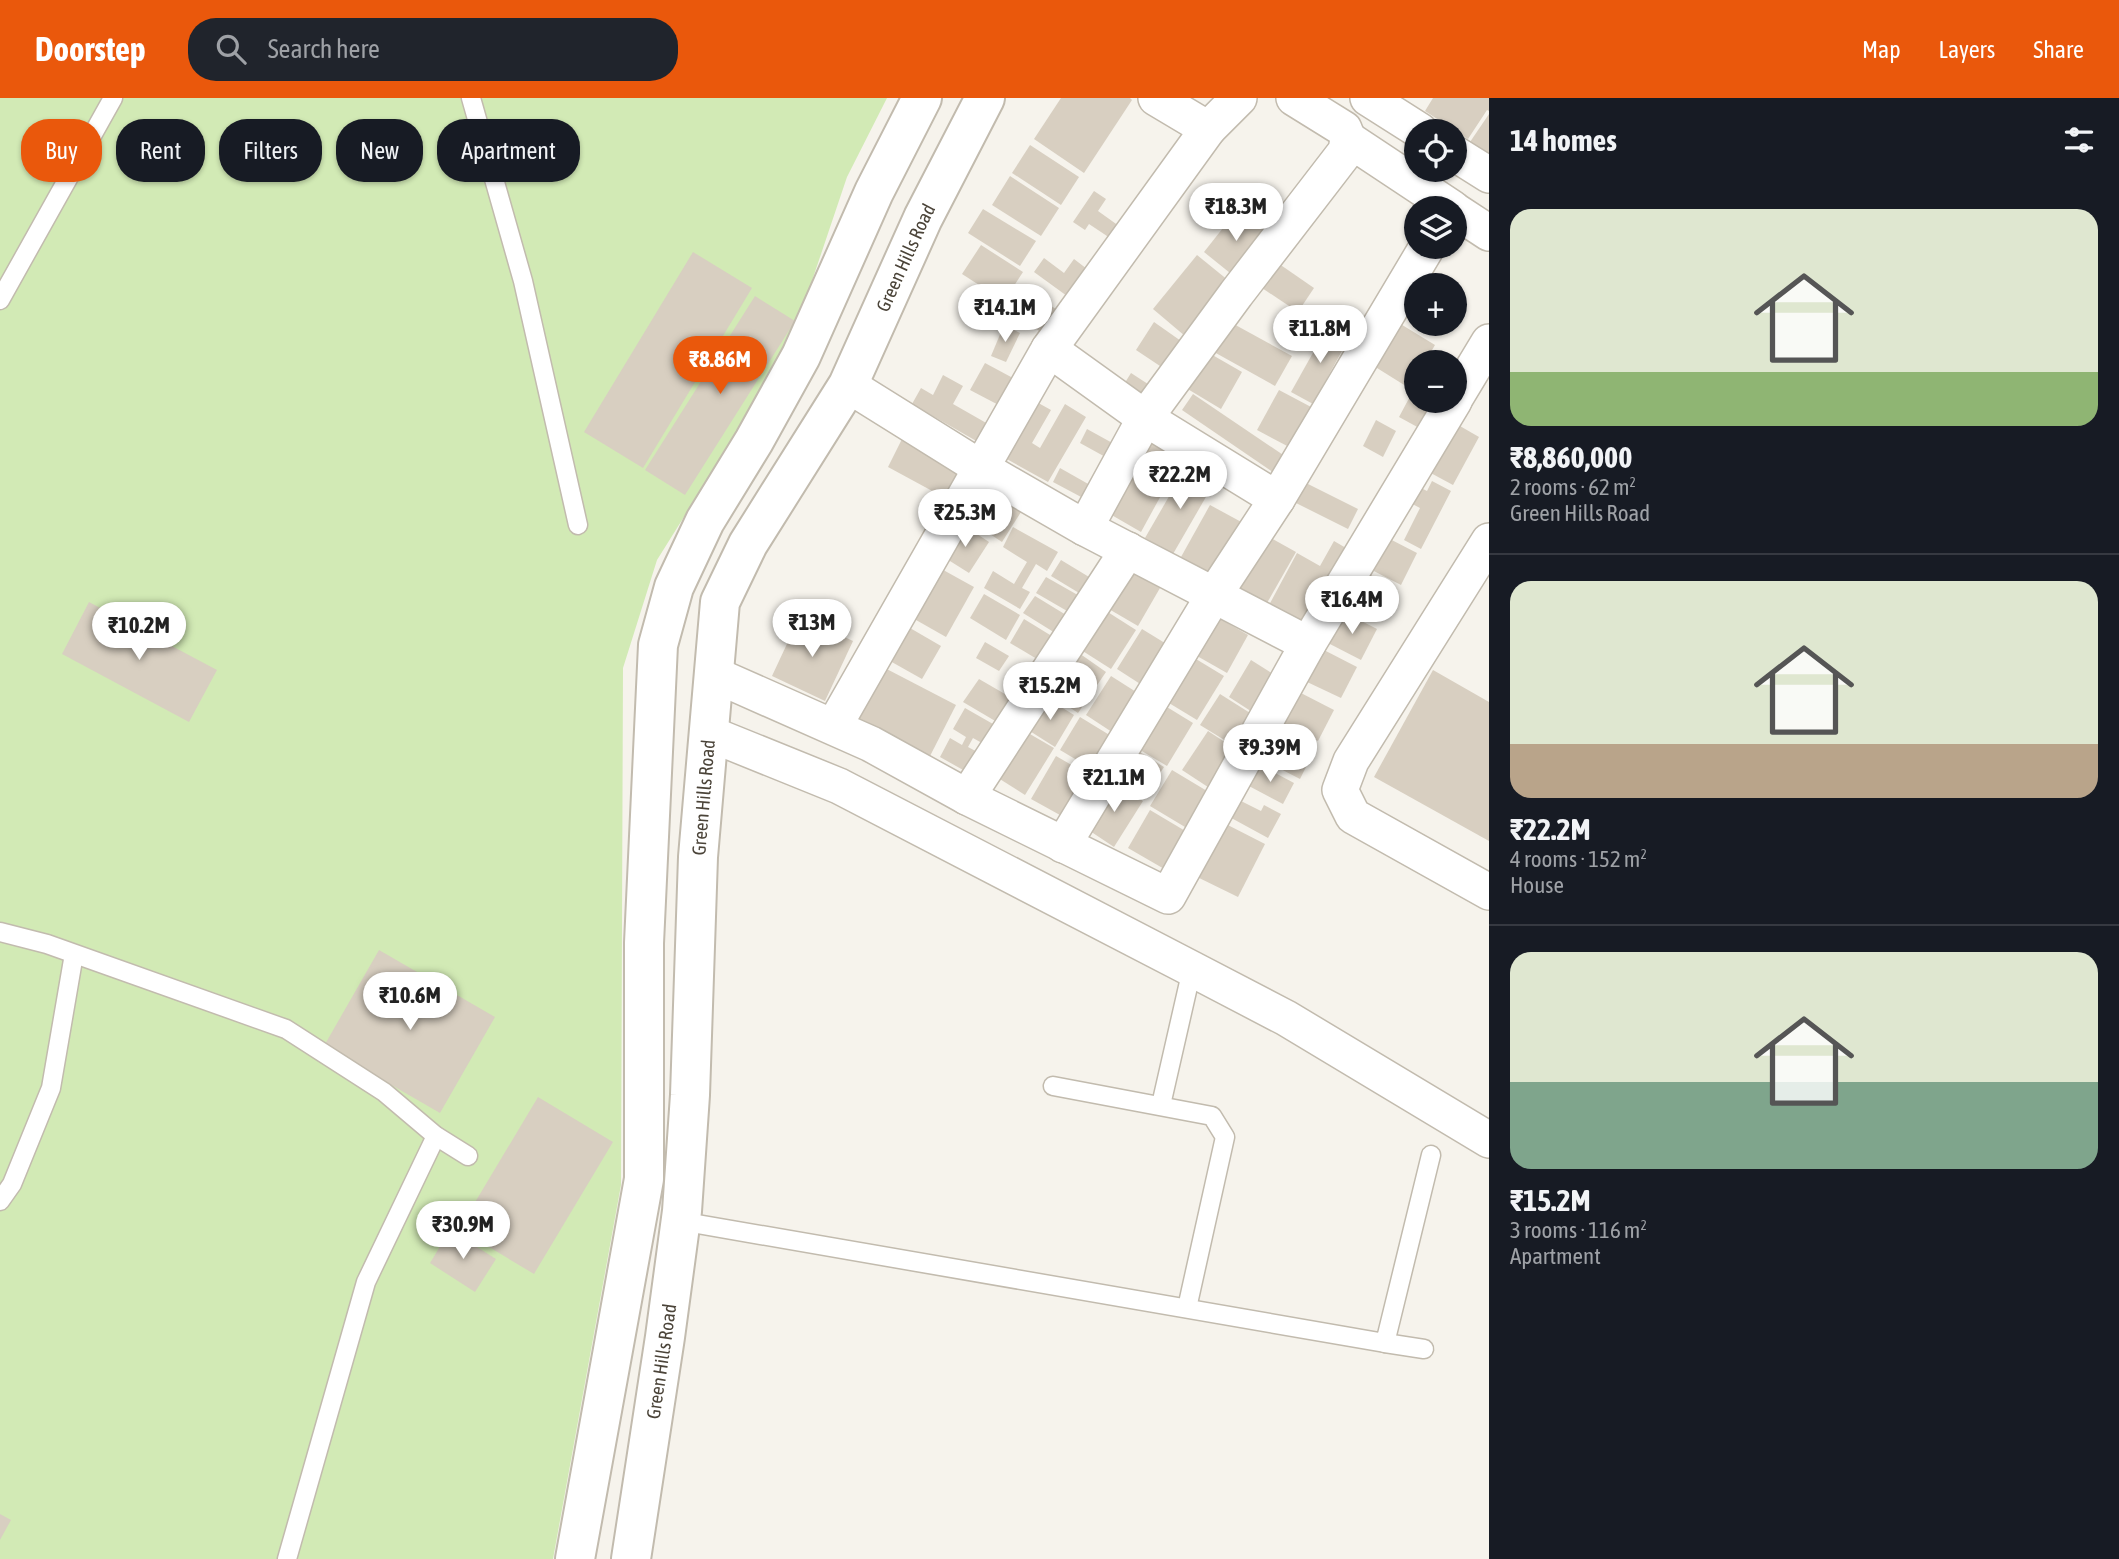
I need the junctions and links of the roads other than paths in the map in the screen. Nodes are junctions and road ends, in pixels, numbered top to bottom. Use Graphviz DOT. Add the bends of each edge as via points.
graph roads {
  1 [pos="113,98"];
  2 [pos="471,98"];
  3 [pos="922,98"];
  4 [pos="985,98"];
  5 [pos="1156,98"];
  6 [pos="1239,98"];
  7 [pos="1294,98"];
  8 [pos="1368,98"];
  9 [pos="1404,121"];
  10 [pos="1208,130"];
  11 [pos="1348,139"];
  12 [pos="1467,161"];
  13 [pos="1489,175"];
  14 [pos="1434,196"];
  15 [pos="1467,218"];
  16 [pos="1489,233"];
  17 [pos="1420,259"];
  18 [pos="0,300"];
  19 [pos="1489,342"];
  20 [pos="1049,349"];
  21 [pos="1467,378"];
  22 [pos="848,385"];
  23 [pos="1446,413"];
  24 [pos="1146,418"];
  25 [pos="981,468"];
  26 [pos="1277,499"];
  27 [pos="578,525"];
  28 [pos="1085,528"];
  29 [pos="1489,541"];
  30 [pos="1128,550"];
  31 [pos="1214,595"];
  32 [pos="1308,644"];
  33 [pos="713,674"];
  34 [pos="834,726"];
  35 [pos="708,733"];
  36 [pos="967,797"];
  37 [pos="1063,845"];
  38 [pos="1489,892"];
  39 [pos="0,932"];
  40 [pos="694,942"];
  41 [pos="644,943"];
  42 [pos="74,954"];
  43 [pos="1192,969"];
  44 [pos="1053,1087"];
  45 [pos="1161,1105"];
  46 [pos="436,1136"];
  47 [pos="1489,1140"];
  48 [pos="1431,1155"];
  49 [pos="468,1156"];
  50 [pos="0,1201"];
  51 [pos="680,1221"];
  52 [pos="1187,1308"];
  53 [pos="1385,1343"];
  54 [pos="1424,1349"];
  55 [pos="287,1559"];
  56 [pos="575,1559"];
  57 [pos="631,1559"];
  1 -- 18 [label="lane"];
  2 -- 27 [label="lane" via="523,281"];
  3 -- 41 [label="street" via="874,192 801,356 705,522 674,587 658,645"];
  4 -- 22 [label="street, Green Hills Road" via="923,218"];
  5 -- 10 [label="street"];
  6 -- 10 [label="street"];
  7 -- 11 [label="street" via="1344,129"];
  8 -- 9 [label="street"];
  10 -- 20 [label="street"];
  11 -- 14 [label="street"];
  11 -- 24 [label="street" via="1339,162"];
  12 -- 13 [label="street"];
  15 -- 16 [label="street"];
  17 -- 26 [label="street"];
  19 -- 21 [label="street"];
  20 -- 24 [label="street"];
  20 -- 25 [label="street"];
  22 -- 25 [label="street"];
  22 -- 33 [label="street, Green Hills Road" via="748,544 720,602"];
  23 -- 32 [label="street"];
  24 -- 26 [label="street"];
  24 -- 28 [label="street"];
  25 -- 28 [label="street"];
  25 -- 34 [label="street"];
  26 -- 31 [label="street"];
  28 -- 30 [label="street"];
  29 -- 38 [label="street" via="1351,761 1340,790 1353,816"];
  30 -- 31 [label="street"];
  30 -- 36 [label="street"];
  31 -- 32 [label="street"];
  31 -- 37 [label="street"];
  32 -- 37 [label="street" via="1168,896"];
  33 -- 34 [label="street"];
  33 -- 35 [label="street, Green Hills Road"];
  34 -- 36 [label="street"];
  35 -- 40 [label="street, Green Hills Road"];
  35 -- 43 [label="street" via="839,786"];
  36 -- 37 [label="street"];
  39 -- 42 [label="lane"];
  40 -- 41 [label="street"];
  40 -- 51 [label="street, Green Hills Road" via="691,1095"];
  41 -- 56 [label="street" via="644,1180"];
  42 -- 46 [label="lane" via="286,1029 384,1092"];
  42 -- 50 [label="lane" via="51,1088 12,1184"];
  43 -- 45 [label="lane"];
  43 -- 47 [label="street" via="1286,1018"];
  44 -- 45 [label="lane"];
  45 -- 52 [label="lane" via="1212,1116 1225,1137"];
  46 -- 49 [label="lane"];
  46 -- 55 [label="lane" via="366,1282"];
  48 -- 53 [label="lane"];
  51 -- 52 [label="lane"];
  51 -- 57 [label="street, Green Hills Road"];
  52 -- 53 [label="lane"];
  53 -- 54 [label="lane"];
}
